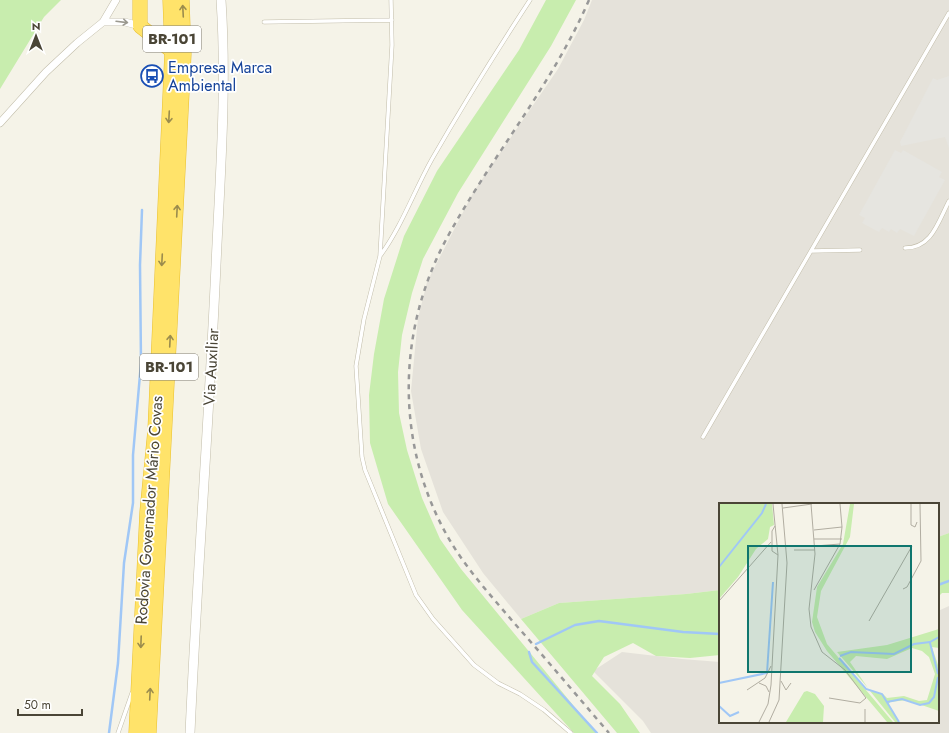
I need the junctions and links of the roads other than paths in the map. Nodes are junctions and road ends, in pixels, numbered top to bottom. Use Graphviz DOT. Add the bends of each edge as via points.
graph roads {
  1 [pos="116,0"];
  2 [pos="140,0"];
  3 [pos="170,0"];
  4 [pos="182,0"];
  5 [pos="221,0"];
  6 [pos="391,0"];
  7 [pos="530,0"];
  8 [pos="949,13"];
  9 [pos="392,20"];
  10 [pos="103,22"];
  11 [pos="264,22"];
  12 [pos="140,26"];
  13 [pos="172,51"];
  14 [pos="0,123"];
  15 [pos="949,201"];
  16 [pos="905,248"];
  17 [pos="860,250"];
  18 [pos="811,251"];
  19 [pos="380,256"];
  20 [pos="703,437"];
  21 [pos="140,670"];
  22 [pos="118,733"];
  23 [pos="136,733"];
  24 [pos="149,733"];
  25 [pos="190,733"];
  26 [pos="571,733"];
  1 -- 10 [label="street"];
  2 -- 12 [label="highway"];
  3 -- 13 [label="highway, Rodovia Governador Mário Covas / BR-101"];
  24 -- 4 [label="highway, Rodovia Governador Mário Covas / BR-101, one-way" via="183,70"];
  5 -- 25 [label="street, Via Auxiliar" via="223,95 218,237"];
  6 -- 9 [label="lane"];
  7 -- 19 [label="lane" via="431,160 393,238"];
  8 -- 18 [label="lane"];
  9 -- 11 [label="lane"];
  9 -- 19 [label="lane"];
  10 -- 12 [label="street, one-way" via="124,22"];
  10 -- 14 [label="street" via="46,72"];
  12 -- 13 [label="highway"];
  13 -- 21 [label="highway, Rodovia Governador Mário Covas / BR-101, one-way" via="155,430 147,512"];
  15 -- 16 [label="lane" via="926,242 919,247"];
  17 -- 18 [label="lane"];
  18 -- 20 [label="lane"];
  19 -- 26 [label="lane" via="364,319 356,366 365,470 416,595 433,619 474,665 498,683 544,710"];
  21 -- 22 [label="lane"];
  21 -- 23 [label="highway, Rodovia Governador Mário Covas / BR-101"];
}
